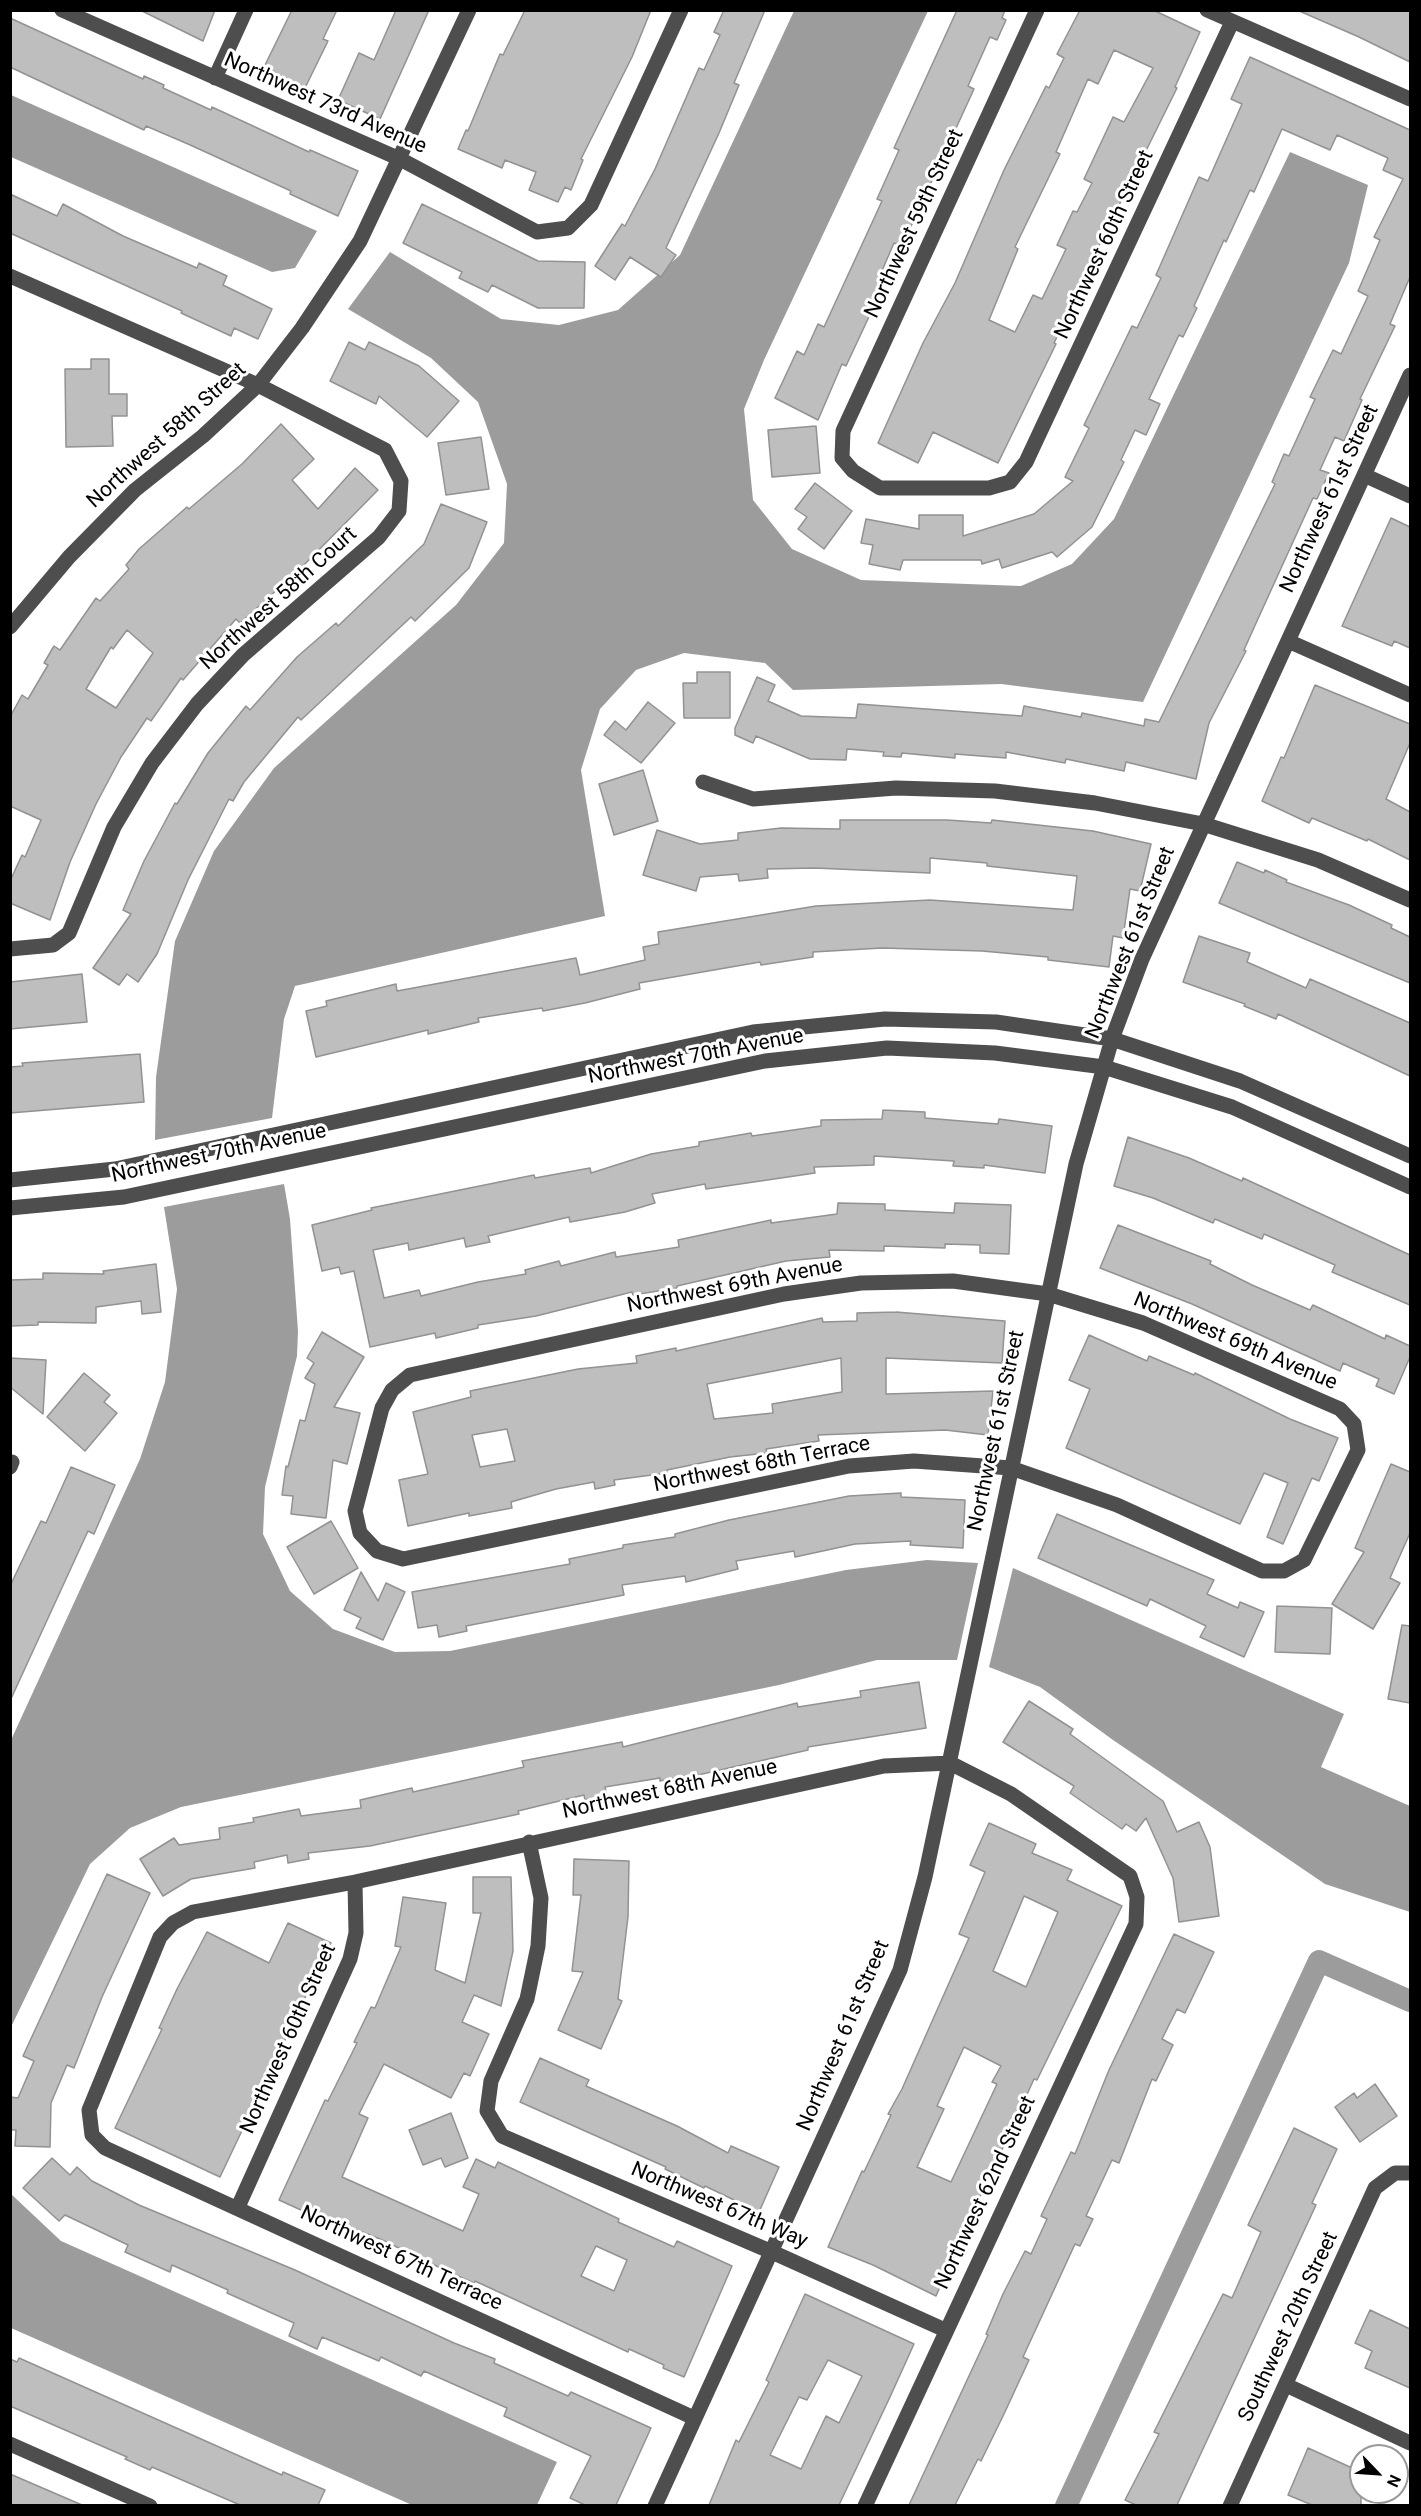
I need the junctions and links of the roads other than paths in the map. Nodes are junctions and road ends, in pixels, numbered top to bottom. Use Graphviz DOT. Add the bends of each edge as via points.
graph roads {
  1 [pos="62,10"];
  2 [pos="246,10"];
  3 [pos="469,10"];
  4 [pos="681,10"];
  5 [pos="1037,10"];
  6 [pos="1207,10"];
  7 [pos="1232,22"];
  8 [pos="215,78"];
  9 [pos="1410,99"];
  10 [pos="400,159"];
  11 [pos="10,276"];
  12 [pos="1410,375"];
  13 [pos="258,385"];
  14 [pos="1364,475"];
  15 [pos="1010,482"];
  16 [pos="1410,496"];
  17 [pos="10,627"];
  18 [pos="1288,641"];
  19 [pos="1410,695"];
  20 [pos="703,782"];
  21 [pos="1203,824"];
  22 [pos="1410,900"];
  23 [pos="10,949"];
  24 [pos="1112,1039"];
  25 [pos="1104,1067"];
  26 [pos="1410,1156"];
  27 [pos="10,1179"];
  28 [pos="1410,1187"];
  29 [pos="10,1208"];
  30 [pos="1048,1294"];
  31 [pos="1011,1468"];
  32 [pos="377,1551"];
  33 [pos="1284,1571"];
  34 [pos="950,1763"];
  35 [pos="529,1842"];
  36 [pos="355,1882"];
  37 [pos="1137,1898"];
  38 [pos="92,2135"];
  39 [pos="1403,2173"];
  40 [pos="238,2207"];
  41 [pos="772,2252"];
  42 [pos="945,2330"];
  43 [pos="1286,2385"];
  44 [pos="694,2418"];
  45 [pos="1410,2443"];
  46 [pos="10,2444"];
  47 [pos="150,2505"];
  48 [pos="655,2505"];
  49 [pos="865,2505"];
  50 [pos="1230,2505"];
  1 -- 8 [label="street, Northwest 73rd Avenue"];
  2 -- 8 [label="street"];
  3 -- 10 [label="street, Northwest 58th Street"];
  4 -- 10 [label="street, Northwest 73rd Avenue" via="591,204 568,228 537,232"];
  5 -- 15 [label="street, Northwest 59th Street" via="843,431 842,458 853,471 880,488 989,488"];
  6 -- 7 [label="street"];
  7 -- 9 [label="street"];
  7 -- 15 [label="street, Northwest 60th Street" via="1026,462"];
  8 -- 10 [label="street, Northwest 73rd Avenue"];
  10 -- 13 [label="street, Northwest 58th Street" via="360,241"];
  11 -- 13 [label="street"];
  12 -- 14 [label="street, Northwest 61st Street"];
  13 -- 17 [label="street, Northwest 58th Street" via="203,436 135,490 69,557"];
  13 -- 23 [label="street, Northwest 58th Court" via="385,450 401,482 399,511 379,537 243,655 196,704 152,763 114,827 69,933 53,945"];
  14 -- 16 [label="street"];
  14 -- 18 [label="street, Northwest 61st Street"];
  18 -- 19 [label="street"];
  18 -- 21 [label="street, Northwest 61st Street"];
  20 -- 21 [label="street" via="753,799 896,788 995,791 1095,802"];
  21 -- 22 [label="street" via="1318,860"];
  21 -- 24 [label="street, Northwest 61st Street" via="1142,959"];
  24 -- 25 [label="street, Northwest 61st Street"];
  24 -- 26 [label="street, Northwest 70th Avenue" via="1240,1081"];
  24 -- 27 [label="street, Northwest 70th Avenue" via="996,1022 885,1019 753,1032 115,1169"];
  25 -- 28 [label="street, Northwest 70th Avenue" via="1232,1107"];
  25 -- 29 [label="street, Northwest 70th Avenue" via="995,1053 887,1048 765,1061 124,1197"];
  25 -- 30 [label="street, Northwest 61st Street" via="1076,1164"];
  30 -- 31 [label="street, Northwest 61st Street"];
  30 -- 32 [label="street, Northwest 69th Avenue" via="953,1281 861,1283 784,1293 411,1375 392,1390 382,1408 355,1511 360,1533"];
  30 -- 33 [label="street, Northwest 69th Avenue" via="1143,1323 1340,1408 1354,1425 1358,1450 1304,1560"];
  31 -- 32 [label="street, Northwest 68th Terrace" via="914,1461 849,1466 403,1558"];
  31 -- 33 [label="street, Northwest 68th Terrace" via="1116,1505 1262,1571"];
  31 -- 34 [label="street, Northwest 61st Street"];
  34 -- 35 [label="street, Northwest 68th Avenue" via="884,1766"];
  34 -- 37 [label="street, Northwest 68th Avenue" via="1011,1794 1130,1876"];
  34 -- 41 [label="street, Northwest 61st Street" via="918,1910 900,1970"];
  35 -- 36 [label="street, Northwest 68th Avenue"];
  35 -- 41 [label="street, Northwest 67th Way" via="541,1898 538,1946 527,1999 491,2081 487,2111 502,2136"];
  36 -- 38 [label="street, Northwest 68th Avenue" via="193,1912 172,1923 160,1937 89,2110"];
  36 -- 40 [label="street, Northwest 60th Street" via="356,1933 350,1959"];
  37 -- 42 [label="street, Northwest 62nd Street" via="1136,1924"];
  38 -- 40 [label="street, Northwest 67th Terrace" via="105,2148"];
  39 -- 43 [label="street, Southwest 20th Street" via="1376,2188"];
  40 -- 44 [label="street, Northwest 67th Terrace"];
  41 -- 42 [label="street, Northwest 67th Way"];
  41 -- 44 [label="street, Northwest 61st Street"];
  42 -- 49 [label="street, Northwest 62nd Street"];
  43 -- 45 [label="street"];
  43 -- 50 [label="street, Southwest 20th Street"];
  44 -- 48 [label="street, Northwest 61st Street"];
  46 -- 47 [label="street"];
}
